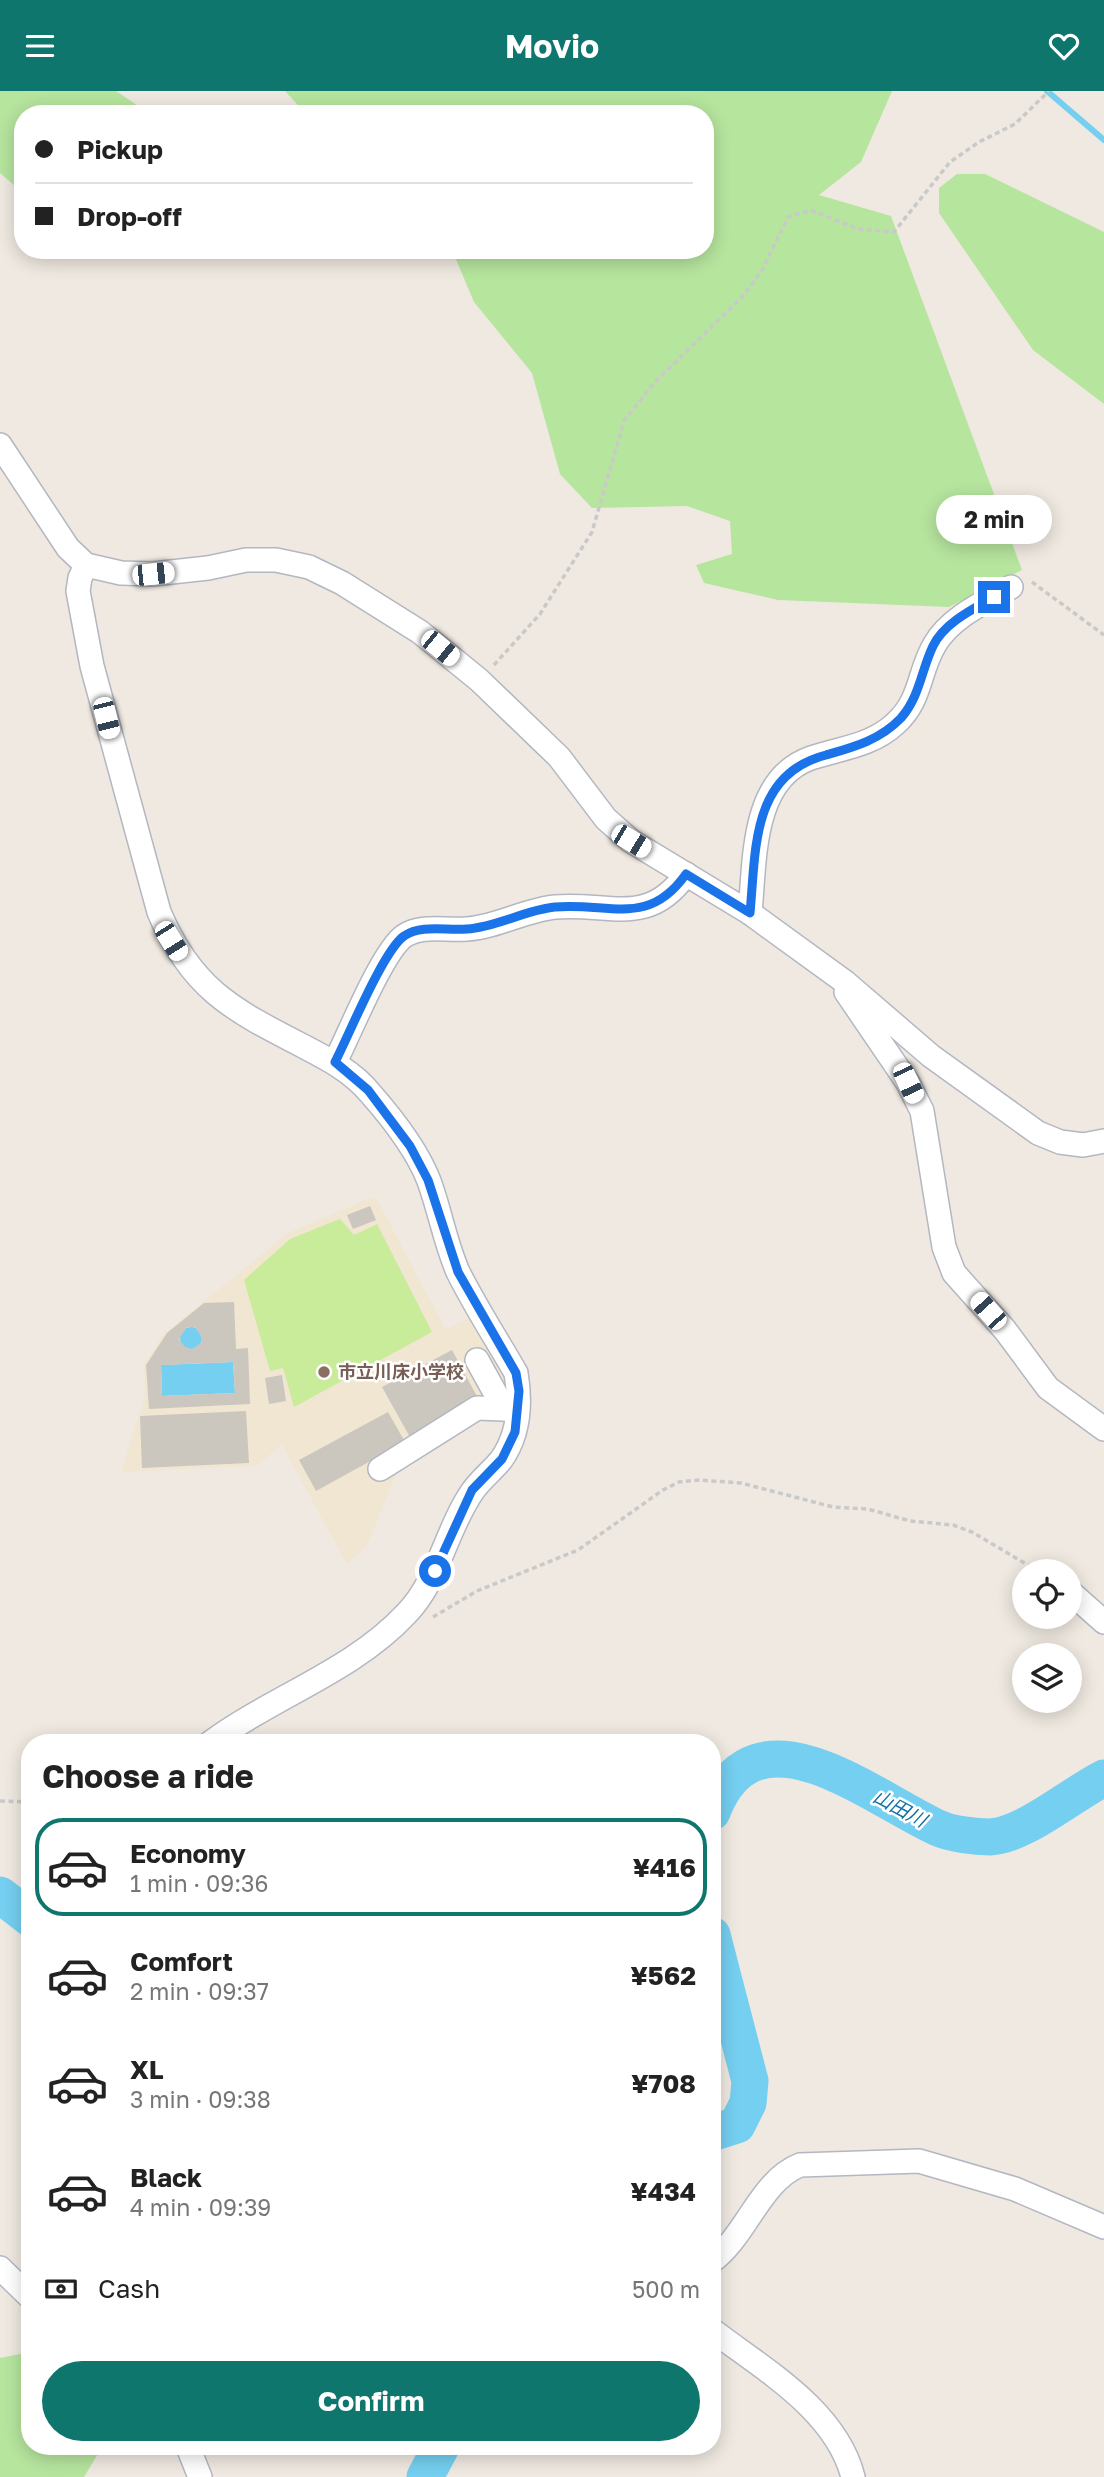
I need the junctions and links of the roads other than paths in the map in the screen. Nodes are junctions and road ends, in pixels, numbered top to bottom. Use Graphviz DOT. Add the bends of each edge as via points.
graph roads {
  1 [pos="0,445"];
  2 [pos="86,565"];
  3 [pos="1011,586"];
  4 [pos="686,874"];
  5 [pos="750,913"];
  6 [pos="845,982"];
  7 [pos="335,1062"];
  8 [pos="1104,1141"];
  9 [pos="477,1360"];
  10 [pos="512,1409"];
  11 [pos="1104,1429"];
  12 [pos="380,1469"];
  13 [pos="1082,1603"];
  14 [pos="1104,1622"];
  15 [pos="225,1734"];
  16 [pos="1104,2227"];
  17 [pos="721,2254"];
  18 [pos="0,2268"];
  19 [pos="21,2288"];
  20 [pos="721,2337"];
  21 [pos="191,2455"];
  22 [pos="200,2477"];
  23 [pos="853,2477"];
  1 -- 2 [label="street" via="68,548"];
  2 -- 4 [label="street" via="153,574 276,560 309,567 342,583 420,632 480,680 559,757 606,819 631,841"];
  2 -- 7 [label="street" via="78,591 92,666 159,912 171,941 189,969 225,1002"];
  3 -- 5 [label="street" via="961,617 933,645 919,691 895,724 858,746 809,759 790,769 778,783 761,818"];
  4 -- 5 [label="street"];
  4 -- 7 [label="street" via="667,896 639,908 554,907 467,929 414,931 393,947"];
  5 -- 6 [label="street"];
  6 -- 8 [label="street" via="932,1056 1038,1133 1083,1145"];
  6 -- 11 [label="street" via="852,1003 922,1111 944,1247 954,1273 1048,1388"];
  7 -- 10 [label="street" via="368,1090 428,1180 458,1272 516,1373"];
  9 -- 10 [label="street"];
  10 -- 12 [label="street" via="478,1408"];
  10 -- 15 [label="street" via="515,1432 502,1459 472,1490 435,1571 407,1613 366,1648"];
  13 -- 14 [label="street"];
  16 -- 17 [label="street" via="1015,2189 919,2161 800,2165 777,2180"];
  18 -- 19 [label="street"];
  20 -- 23 [label="street" via="801,2399 835,2437"];
  21 -- 22 [label="street"];
}
